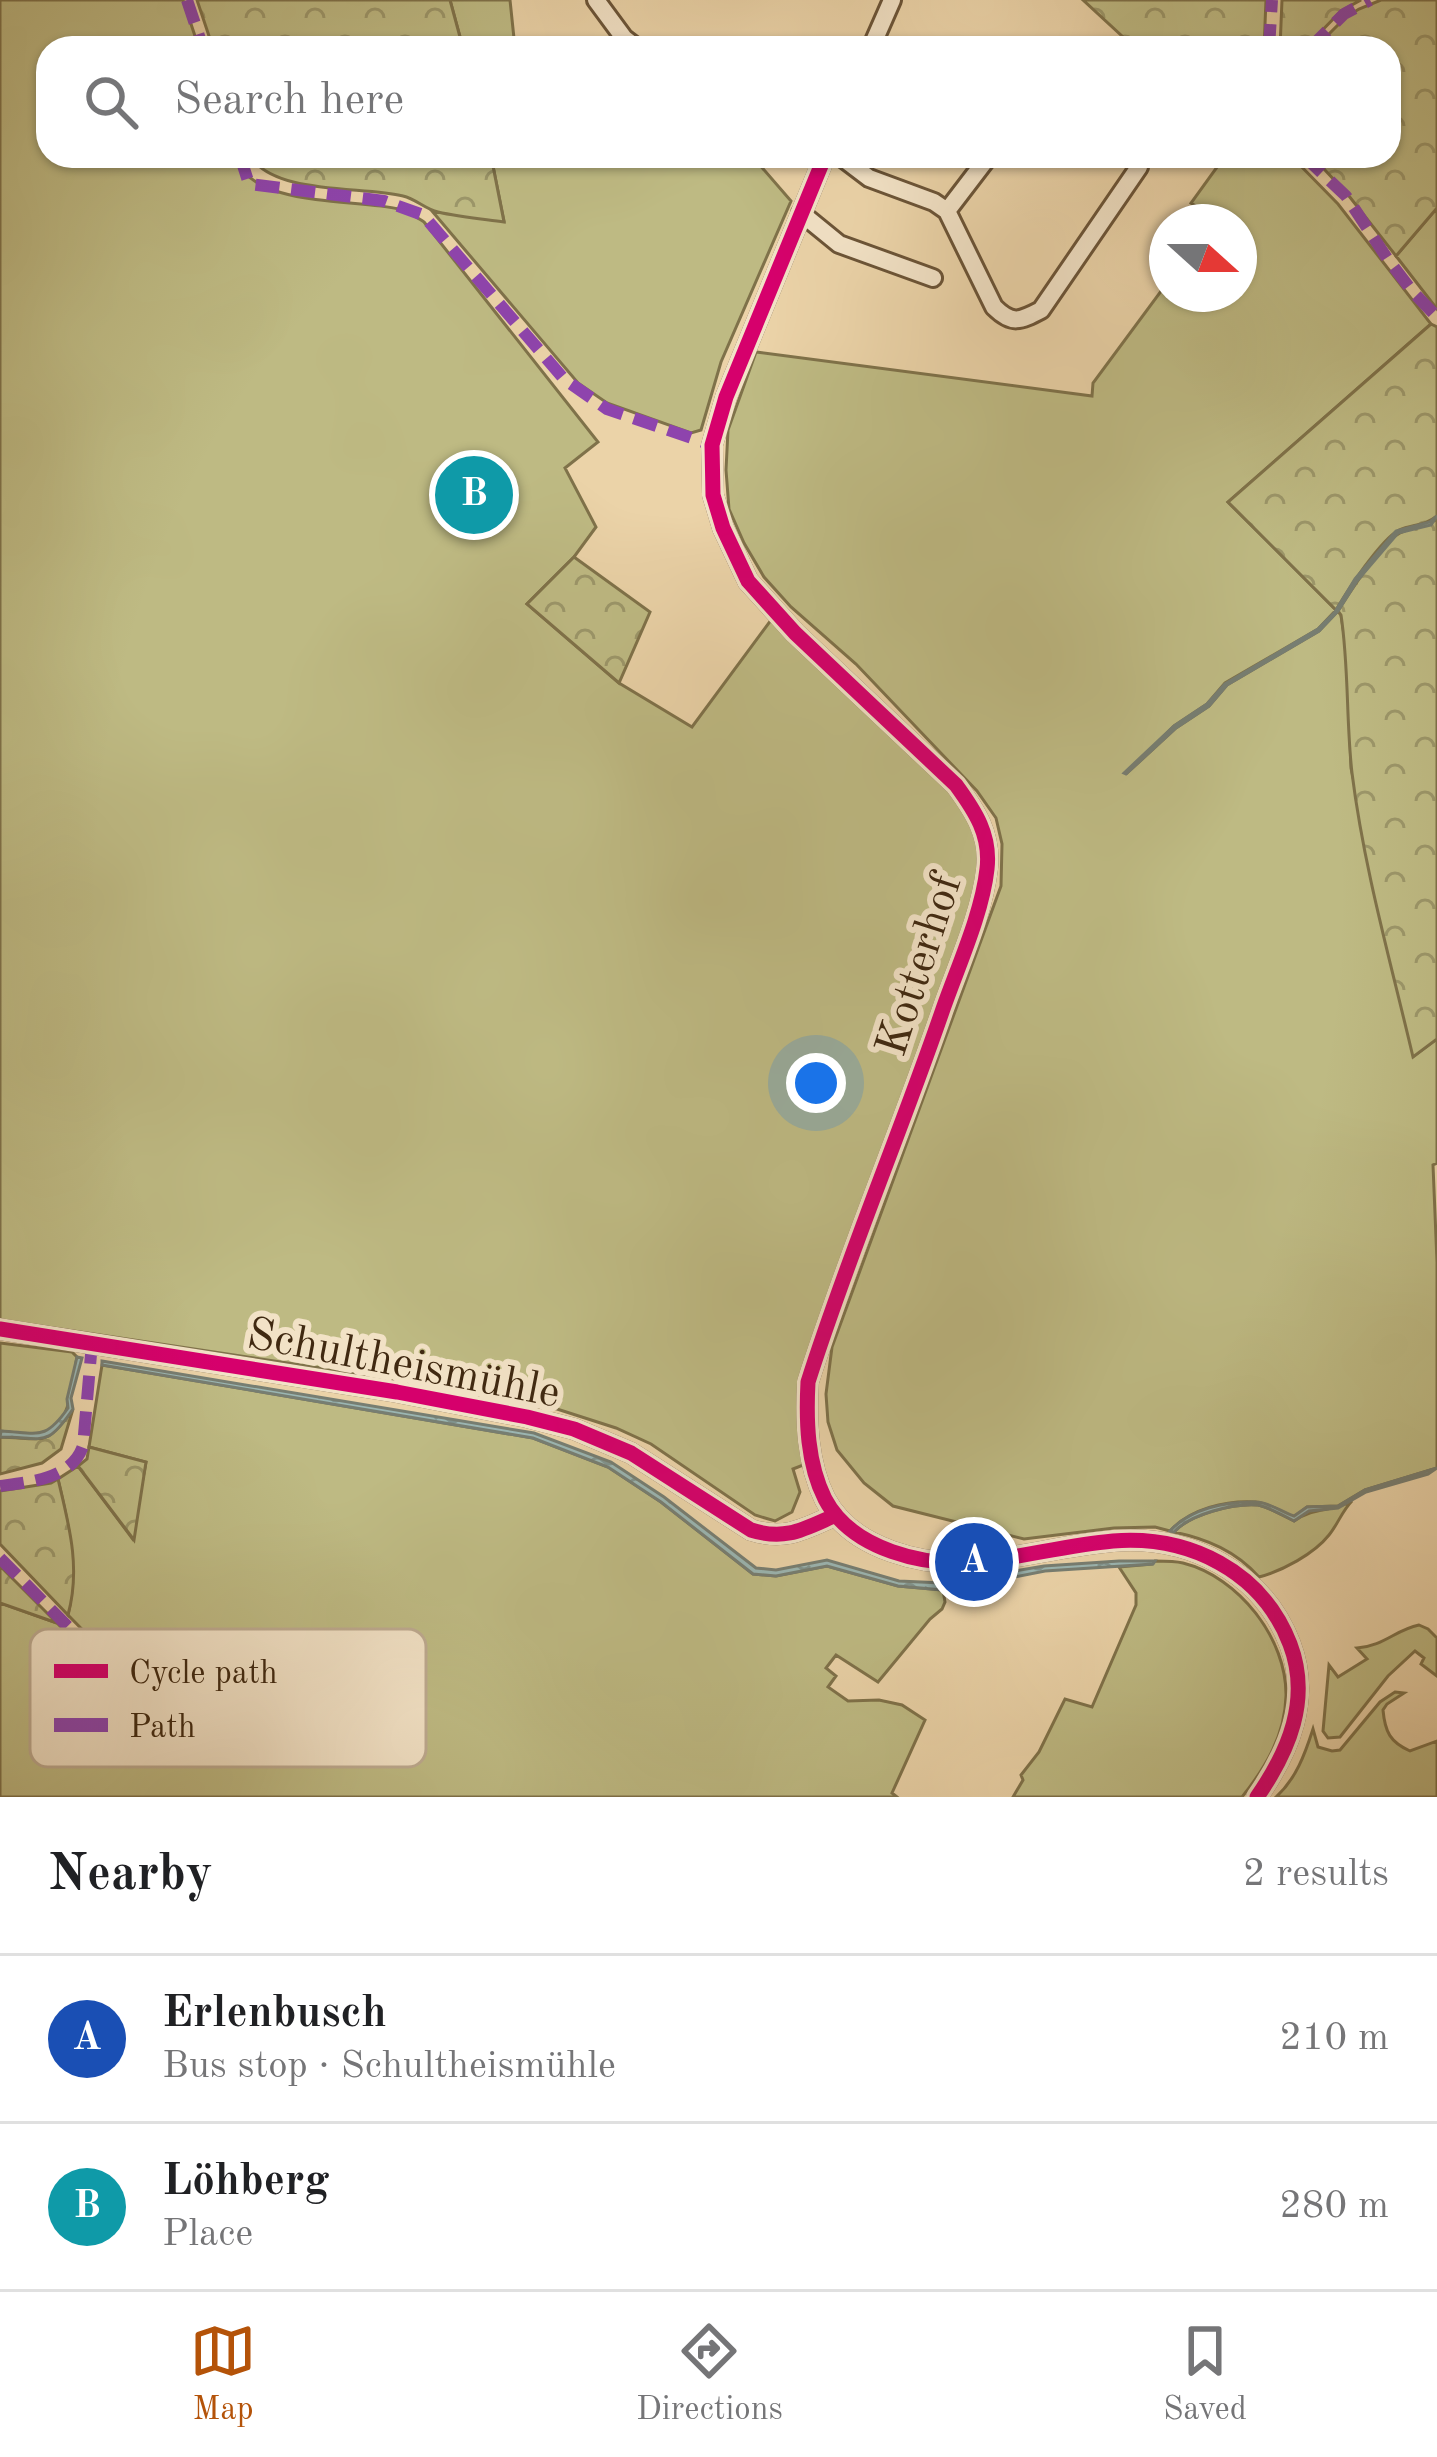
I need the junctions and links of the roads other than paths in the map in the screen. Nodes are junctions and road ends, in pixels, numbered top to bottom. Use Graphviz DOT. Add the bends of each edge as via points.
graph roads {
  1 [pos="596,0"];
  2 [pos="892,0"];
  3 [pos="625,36"];
  4 [pos="876,36"];
  5 [pos="820,168"];
  6 [pos="856,168"];
  7 [pos="980,168"];
  8 [pos="1138,168"];
  9 [pos="947,211"];
  10 [pos="801,213"];
  11 [pos="933,278"];
  12 [pos="0,1329"];
  13 [pos="836,1515"];
  14 [pos="1257,1797"];
  1 -- 3 [label="street"];
  2 -- 4 [label="street"];
  5 -- 10 [label="street"];
  6 -- 9 [label="street"];
  7 -- 9 [label="street"];
  8 -- 9 [label="street" via="1041,310 1022,320 994,307"];
  10 -- 11 [label="street" via="839,244"];
  10 -- 13 [label="street, Kotterhof" via="712,445 713,496 748,581 956,785 987,839 974,920 808,1382 812,1463"];
  12 -- 13 [label="street, Schultheismühle" via="397,1392 574,1429 631,1453 771,1536"];
  13 -- 14 [label="street" via="877,1546 917,1559 974,1562 1116,1541 1195,1550 1232,1568 1257,1592 1298,1667 1291,1736"];
}
